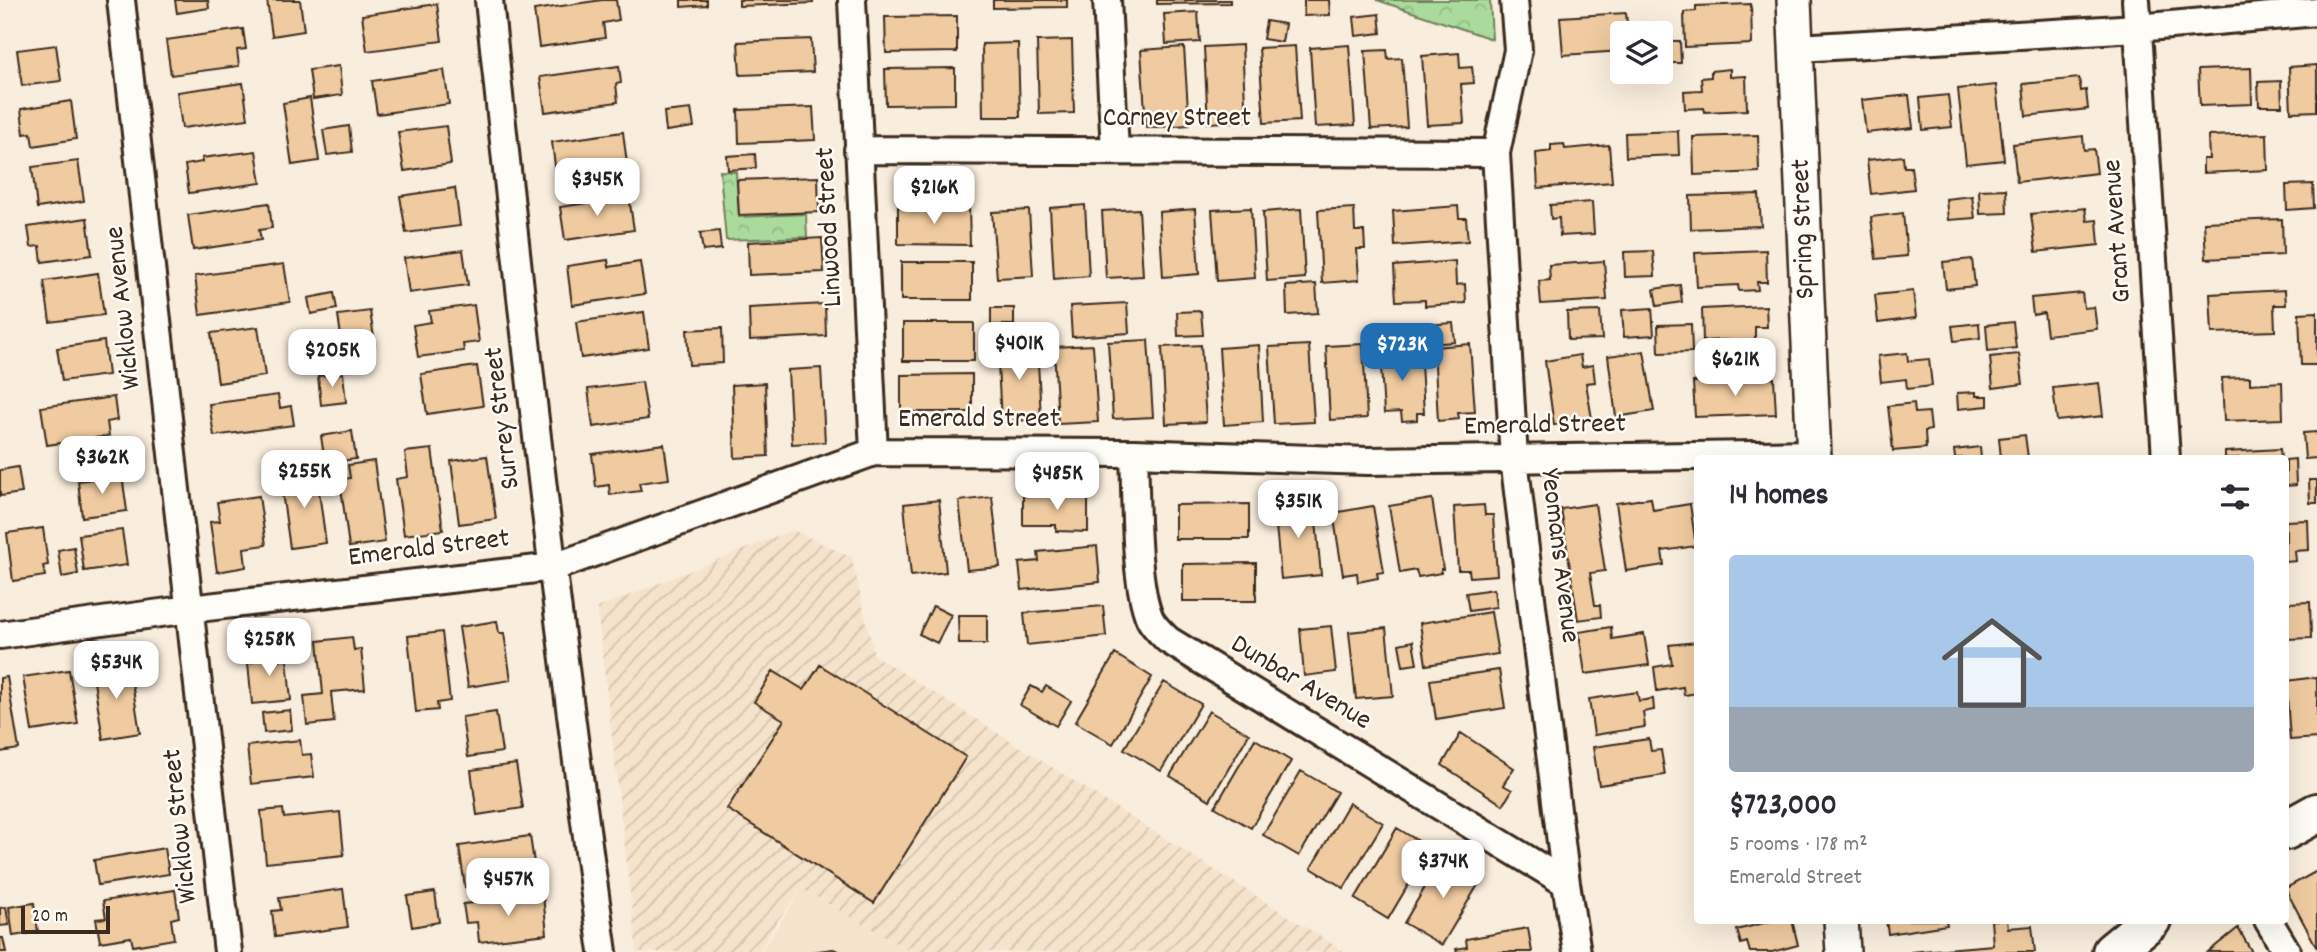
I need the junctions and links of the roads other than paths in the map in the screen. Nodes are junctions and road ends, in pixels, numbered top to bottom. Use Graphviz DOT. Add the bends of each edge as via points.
graph roads {
  1 [pos="121,0"];
  2 [pos="489,0"];
  3 [pos="852,0"];
  4 [pos="1108,0"];
  5 [pos="1514,0"];
  6 [pos="1794,0"];
  7 [pos="2136,0"];
  8 [pos="2317,12"];
  9 [pos="2137,28"];
  10 [pos="1798,48"];
  11 [pos="858,150"];
  12 [pos="1115,151"];
  13 [pos="1496,153"];
  14 [pos="874,452"];
  15 [pos="1133,453"];
  16 [pos="1814,455"];
  17 [pos="2165,455"];
  18 [pos="1694,457"];
  19 [pos="1514,459"];
  20 [pos="554,567"];
  21 [pos="190,609"];
  22 [pos="0,635"];
  23 [pos="2317,813"];
  24 [pos="2289,828"];
  25 [pos="1566,883"];
  26 [pos="1841,924"];
  27 [pos="2146,924"];
  28 [pos="2270,924"];
  29 [pos="228,952"];
  30 [pos="603,952"];
  31 [pos="1577,952"];
  32 [pos="1843,952"];
  33 [pos="2112,952"];
  34 [pos="2287,952"];
  1 -- 21 [label="street, Wicklow Avenue"];
  2 -- 20 [label="street, Surrey Street"];
  3 -- 11 [label="street, Linwood Street"];
  4 -- 12 [label="street"];
  5 -- 13 [label="street, Yeomans Avenue" via="1518,50"];
  6 -- 10 [label="street, Spring Street"];
  7 -- 9 [label="street, Grant Avenue"];
  8 -- 9 [label="street"];
  9 -- 10 [label="street"];
  9 -- 17 [label="street, Grant Avenue"];
  10 -- 16 [label="street, Spring Street"];
  11 -- 12 [label="street, Carney Street"];
  11 -- 14 [label="street, Linwood Street"];
  12 -- 13 [label="street, Carney Street"];
  13 -- 19 [label="street, Yeomans Avenue"];
  14 -- 15 [label="street, Emerald Street"];
  14 -- 20 [label="street, Emerald Street"];
  15 -- 19 [label="street, Emerald Street" via="1368,461"];
  15 -- 25 [label="street, Dunbar Avenue" via="1144,596 1151,621 1168,640"];
  18 -- 19 [label="street, Emerald Street"];
  19 -- 25 [label="street, Yeomans Avenue"];
  20 -- 21 [label="street, Emerald Street"];
  20 -- 30 [label="street, Surrey Street"];
  21 -- 22 [label="street, Emerald Street"];
  21 -- 29 [label="street, Wicklow Street"];
  23 -- 24 [label="main road"];
  25 -- 31 [label="street, Yeomans Avenue"];
  26 -- 32 [label="street"];
  27 -- 33 [label="main road"];
  28 -- 34 [label="street"];
}
